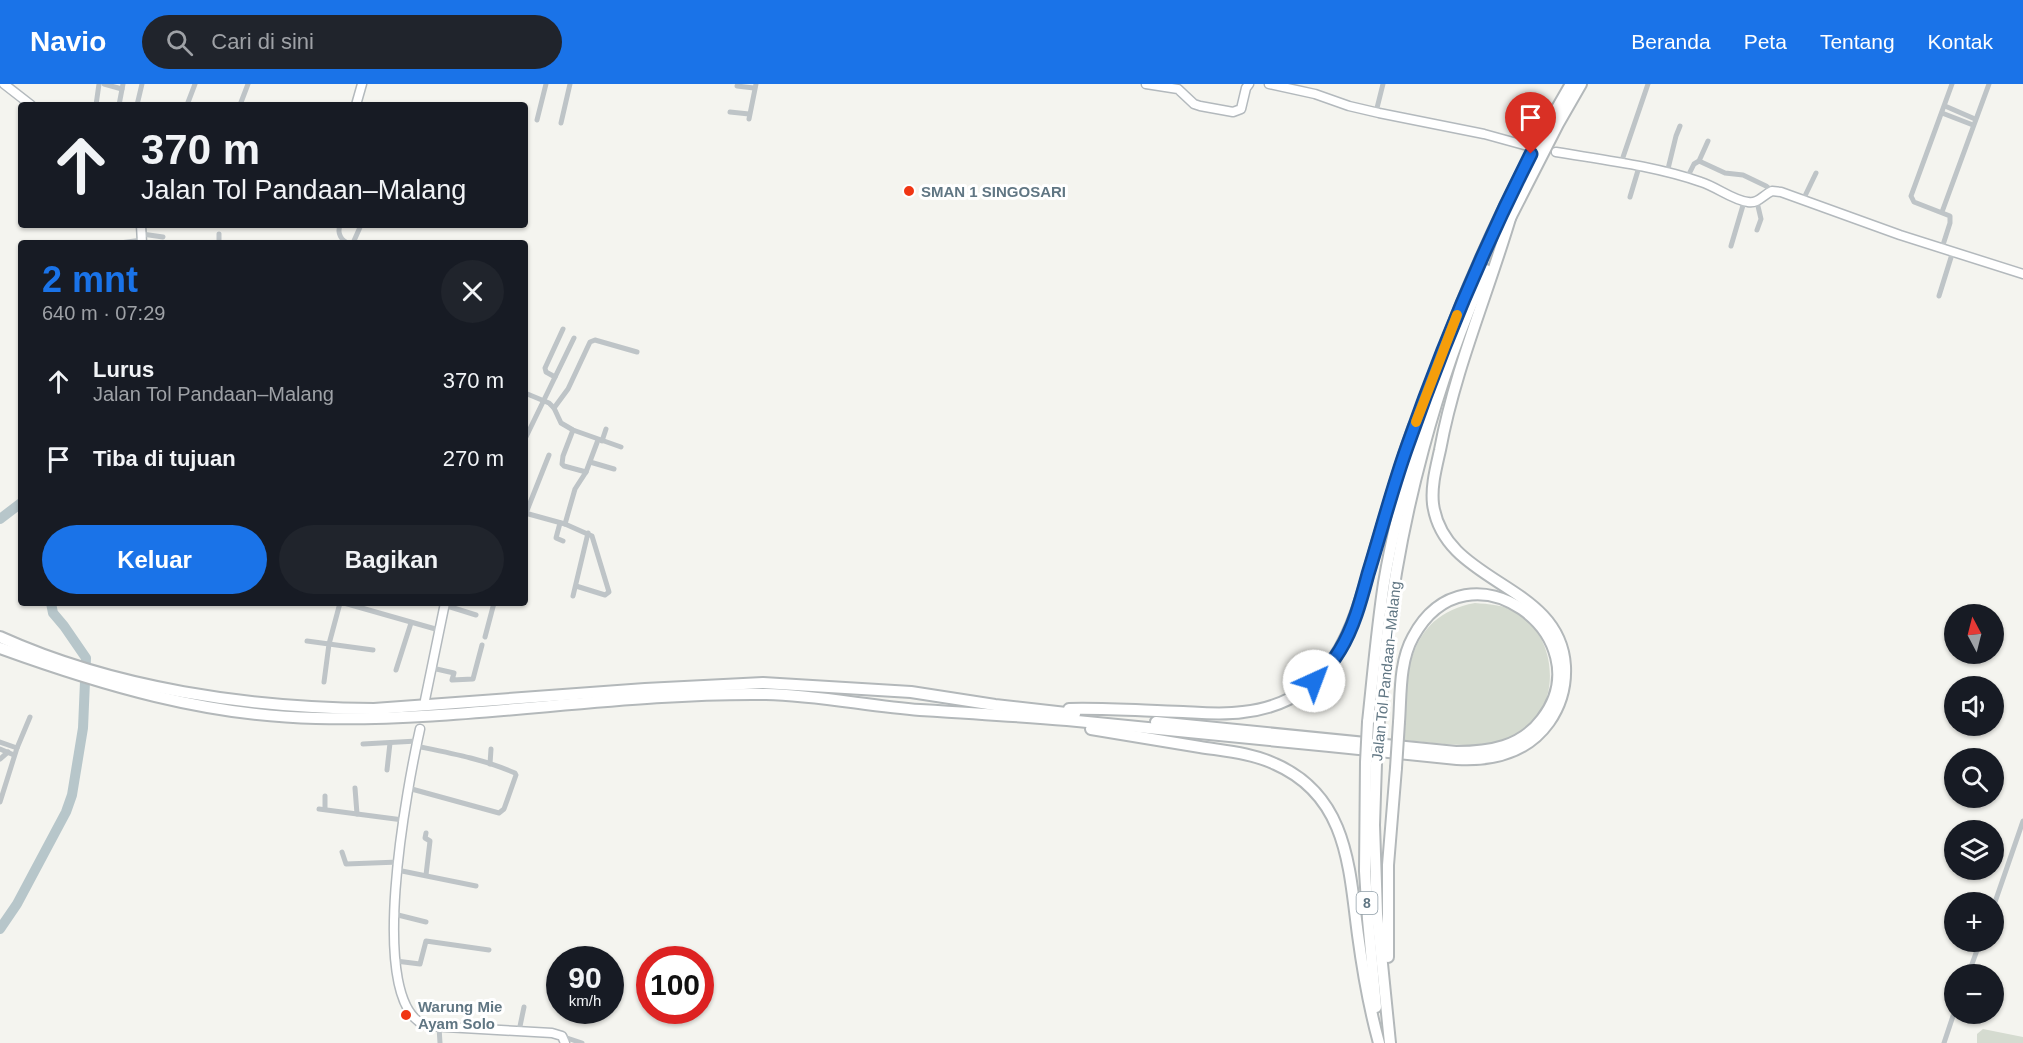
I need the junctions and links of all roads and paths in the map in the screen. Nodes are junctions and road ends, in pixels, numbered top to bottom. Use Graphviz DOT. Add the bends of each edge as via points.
graph roads {
  1 [pos="4,84"];
  2 [pos="99,84"];
  3 [pos="104,84"];
  4 [pos="142,84"];
  5 [pos="195,84"];
  6 [pos="248,84"];
  7 [pos="362,84"];
  8 [pos="546,84"];
  9 [pos="570,84"];
  10 [pos="1146,84"];
  11 [pos="1249,84"];
  12 [pos="1269,84"];
  13 [pos="1383,84"];
  14 [pos="1571,84"];
  15 [pos="1581,84"];
  16 [pos="1648,84"];
  17 [pos="1952,84"];
  18 [pos="1989,84"];
  19 [pos="122,86"];
  20 [pos="737,86"];
  21 [pos="755,86"];
  22 [pos="27,102"];
  23 [pos="96,102"];
  24 [pos="119,102"];
  25 [pos="138,102"];
  26 [pos="189,102"];
  27 [pos="241,102"];
  28 [pos="357,102"];
  29 [pos="1945,106"];
  30 [pos="730,112"];
  31 [pos="1376,112"];
  32 [pos="1942,113"];
  33 [pos="1975,119"];
  34 [pos="537,120"];
  35 [pos="561,123"];
  36 [pos="1973,125"];
  37 [pos="1680,126"];
  38 [pos="1708,141"];
  39 [pos="1524,145"];
  40 [pos="1556,152"];
  41 [pos="1699,161"];
  42 [pos="1621,163"];
  43 [pos="1639,167"];
  44 [pos="1667,173"];
  45 [pos="1816,173"];
  46 [pos="1687,178"];
  47 [pos="1772,191"];
  48 [pos="1630,197"];
  49 [pos="1803,200"];
  50 [pos="1744,202"];
  51 [pos="1757,202"];
  52 [pos="1942,213"];
  53 [pos="1511,215"];
  54 [pos="339,228"];
  55 [pos="1757,230"];
  56 [pos="219,234"];
  57 [pos="142,236"];
  58 [pos="163,237"];
  59 [pos="219,240"];
  60 [pos="346,240"];
  61 [pos="1731,246"];
  62 [pos="1941,248"];
  63 [pos="1953,251"];
  64 [pos="2023,274"];
  65 [pos="1939,296"];
  66 [pos="563,329"];
  67 [pos="574,338"];
  68 [pos="637,352"];
  69 [pos="1435,373"];
  70 [pos="555,377"];
  71 [pos="528,394"];
  72 [pos="544,401"];
  73 [pos="554,408"];
  74 [pos="606,429"];
  75 [pos="573,430"];
  76 [pos="528,433"];
  77 [pos="600,441"];
  78 [pos="621,447"];
  79 [pos="549,455"];
  80 [pos="590,462"];
  81 [pos="614,470"];
  82 [pos="586,472"];
  83 [pos="528,508"];
  84 [pos="528,514"];
  85 [pos="562,523"];
  86 [pos="588,533"];
  87 [pos="563,541"];
  88 [pos="576,586"];
  89 [pos="573,596"];
  90 [pos="341,606"];
  91 [pos="352,606"];
  92 [pos="445,606"];
  93 [pos="451,606"];
  94 [pos="493,606"];
  95 [pos="476,615"];
  96 [pos="411,623"];
  97 [pos="439,630"];
  98 [pos="0,637"];
  99 [pos="485,637"];
  100 [pos="307,641"];
  101 [pos="329,644"];
  102 [pos="482,645"];
  103 [pos="0,648"];
  104 [pos="373,650"];
  105 [pos="40,658"];
  106 [pos="432,668"];
  107 [pos="396,670"];
  108 [pos="324,682"];
  109 [pos="129,686"];
  110 [pos="425,700"];
  111 [pos="1028,713"];
  112 [pos="30,717"];
  113 [pos="1374,723"];
  114 [pos="420,729"];
  115 [pos="0,742"];
  116 [pos="390,742"];
  117 [pos="363,744"];
  118 [pos="416,744"];
  119 [pos="16,748"];
  120 [pos="0,749"];
  121 [pos="491,749"];
  122 [pos="8,752"];
  123 [pos="14,755"];
  124 [pos="0,759"];
  125 [pos="490,764"];
  126 [pos="387,770"];
  127 [pos="355,788"];
  128 [pos="408,788"];
  129 [pos="325,796"];
  130 [pos="0,802"];
  131 [pos="357,814"];
  132 [pos="403,820"];
  133 [pos="2023,821"];
  134 [pos="426,833"];
  135 [pos="342,852"];
  136 [pos="398,866"];
  137 [pos="426,875"];
  138 [pos="476,886"];
  139 [pos="1998,892"];
  140 [pos="394,914"];
  141 [pos="426,922"];
  142 [pos="489,950"];
  143 [pos="394,961"];
  144 [pos="524,1006"];
  145 [pos="1950,1024"];
  146 [pos="439,1027"];
  147 [pos="519,1031"];
  148 [pos="564,1040"];
  149 [pos="1384,1042"];
  150 [pos="440,1043"];
  151 [pos="582,1043"];
  152 [pos="1944,1043"];
  1 -- 22 [label="street"];
  2 -- 23 [label="street"];
  3 -- 19 [label="street"];
  4 -- 25 [label="street"];
  5 -- 26 [label="street"];
  6 -- 27 [label="street"];
  7 -- 28 [label="street"];
  8 -- 34 [label="street"];
  9 -- 35 [label="street"];
  10 -- 11 [label="street" via="1178,89 1194,104 1233,112 1241,109"];
  12 -- 31 [label="street"];
  13 -- 31 [label="street"];
  14 -- 69 [label="highway, Jalan Tol Pandaan–Malang / 8" via="1493,230"];
  15 -- 53 [label="highway, Jalan Tol Pandaan–Malang / 8"];
  16 -- 42 [label="street"];
  17 -- 29 [label="street"];
  18 -- 33 [label="street"];
  19 -- 24 [label="street"];
  20 -- 21 [label="street"];
  21 -- 30 [label="street" via="749,116"];
  29 -- 32 [label="street"];
  29 -- 33 [label="street"];
  31 -- 39 [label="street"];
  32 -- 36 [label="street"];
  32 -- 52 [label="street" via="1911,196 1914,202"];
  33 -- 36 [label="street"];
  36 -- 52 [label="street"];
  37 -- 44 [label="street"];
  38 -- 41 [label="street"];
  40 -- 42 [label="street"];
  41 -- 46 [label="street"];
  41 -- 47 [label="street" via="1743,175"];
  42 -- 43 [label="street"];
  43 -- 44 [label="street"];
  43 -- 48 [label="street"];
  44 -- 46 [label="street"];
  45 -- 49 [label="street"];
  46 -- 50 [label="street"];
  47 -- 49 [label="street"];
  47 -- 51 [label="street"];
  49 -- 62 [label="street"];
  50 -- 51 [label="street"];
  50 -- 61 [label="street"];
  51 -- 55 [label="street" via="1761,219"];
  52 -- 62 [label="street" via="1951,219"];
  53 -- 111 [label="highway" via="1444,425 1433,504 1441,532 1459,554 1531,604 1558,638 1565,662 1564,691 1553,717 1540,734 1501,756 1457,759 1064,720"];
  53 -- 113 [label="highway, Jalan Tol Pandaan–Malang / 8" via="1455,350 1418,473 1396,576"];
  54 -- 60 [label="street" via="340,237"];
  56 -- 59 [label="street"];
  57 -- 58 [label="street"];
  62 -- 63 [label="street"];
  63 -- 64 [label="street"];
  63 -- 65 [label="street"];
  66 -- 70 [label="street" via="545,368"];
  67 -- 70 [label="street"];
  68 -- 73 [label="street" via="590,342 568,389"];
  69 -- 111 [label="highway" via="1402,460 1354,620 1340,650 1314,681 1278,703 1240,713"];
  69 -- 113 [label="highway, Jalan Tol Pandaan–Malang / 8" via="1384,580 1377,634"];
  70 -- 72 [label="street"];
  71 -- 72 [label="street"];
  72 -- 73 [label="street"];
  72 -- 76 [label="street"];
  73 -- 75 [label="street" via="559,421"];
  74 -- 77 [label="street"];
  75 -- 77 [label="street"];
  75 -- 82 [label="street" via="562,464"];
  77 -- 78 [label="street"];
  77 -- 80 [label="street"];
  79 -- 83 [label="street"];
  80 -- 81 [label="street"];
  80 -- 82 [label="street"];
  82 -- 85 [label="street" via="574,489"];
  84 -- 85 [label="street"];
  85 -- 86 [label="street"];
  85 -- 87 [label="street" via="556,538"];
  86 -- 88 [label="street"];
  86 -- 88 [label="street" via="595,540 609,592 605,595"];
  88 -- 89 [label="street"];
  90 -- 101 [label="street"];
  91 -- 96 [label="street"];
  92 -- 97 [label="street"];
  93 -- 95 [label="street"];
  94 -- 99 [label="street"];
  96 -- 97 [label="street"];
  96 -- 107 [label="street"];
  97 -- 106 [label="street"];
  98 -- 105 [label="highway"];
  100 -- 101 [label="street"];
  101 -- 104 [label="street"];
  101 -- 108 [label="street"];
  102 -- 106 [label="street" via="473,679 452,680 454,673"];
  103 -- 105 [label="highway"];
  105 -- 109 [label="highway"];
  106 -- 110 [label="street"];
  109 -- 111 [label="highway" via="238,701 374,709 762,683 911,692"];
  109 -- 111 [label="highway" via="162,698 254,715 314,718 417,717 735,694 807,696 910,709"];
  111 -- 149 [label="highway" via="1253,756 1287,770 1312,790 1336,825 1347,853 1366,986"];
  111 -- 149 [label="highway, bridge" via="1444,751 1488,751 1508,746 1526,735 1553,702 1557,679 1554,650 1527,611 1500,597 1471,594 1432,611 1408,649 1402,682 1399,722 1396,768 1388,865"];
  112 -- 119 [label="street"];
  113 -- 149 [label="highway, Jalan Tol Pandaan–Malang / 8, bridge" via="1371,762"];
  114 -- 118 [label="street"];
  115 -- 119 [label="street"];
  116 -- 117 [label="street"];
  116 -- 118 [label="street"];
  116 -- 126 [label="street"];
  118 -- 125 [label="street"];
  118 -- 128 [label="street"];
  119 -- 123 [label="street"];
  120 -- 122 [label="street"];
  121 -- 125 [label="street"];
  122 -- 123 [label="street"];
  122 -- 124 [label="street"];
  123 -- 130 [label="street"];
  125 -- 128 [label="street" via="516,774 501,812"];
  127 -- 131 [label="street"];
  128 -- 132 [label="street"];
  129 -- 131 [label="street" via="322,809"];
  131 -- 132 [label="street"];
  132 -- 136 [label="street"];
  133 -- 139 [label="street"];
  134 -- 137 [label="street" via="430,843"];
  135 -- 136 [label="street" via="346,864"];
  136 -- 137 [label="street"];
  136 -- 140 [label="street"];
  137 -- 138 [label="street"];
  140 -- 141 [label="street"];
  140 -- 143 [label="street"];
  142 -- 143 [label="street" via="426,941 420,964"];
  143 -- 146 [label="street" via="398,983 412,1015 423,1024"];
  144 -- 147 [label="street"];
  145 -- 152 [label="street"];
  146 -- 147 [label="street"];
  146 -- 150 [label="street"];
  147 -- 148 [label="street" via="552,1033"];
  148 -- 151 [label="street"];
}
